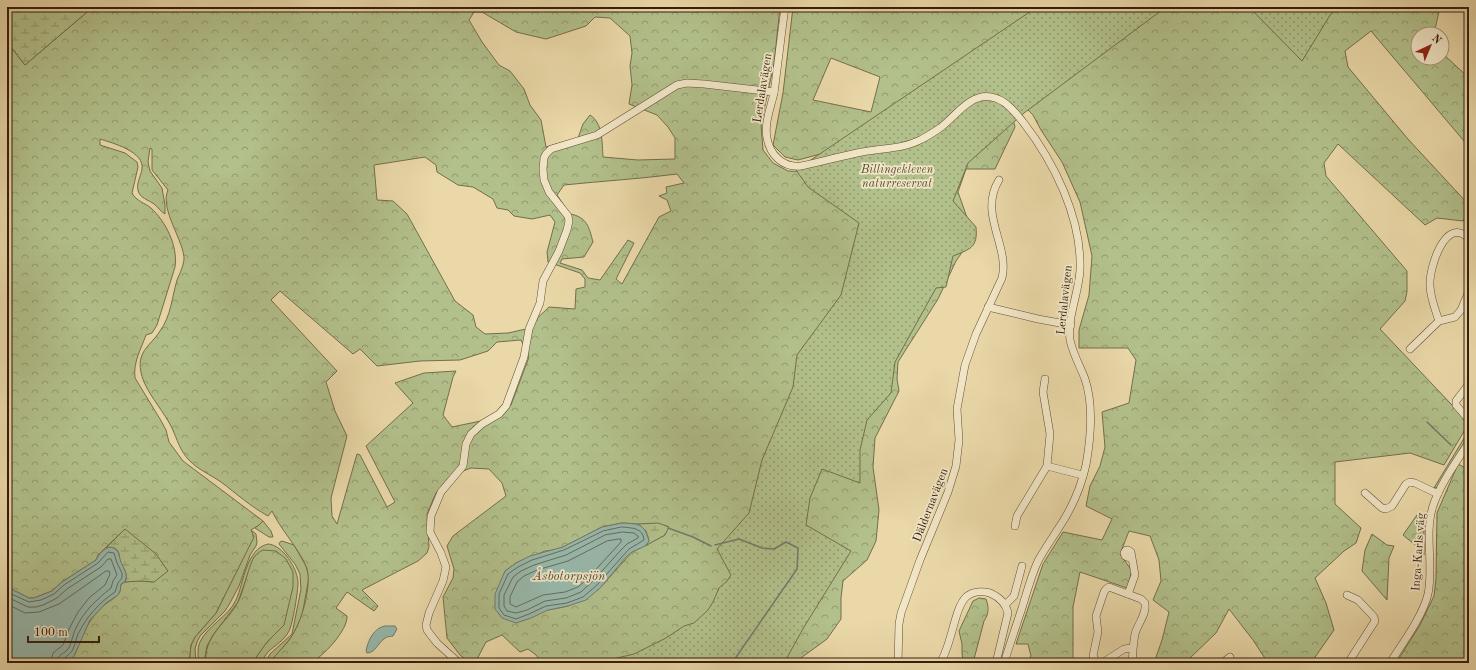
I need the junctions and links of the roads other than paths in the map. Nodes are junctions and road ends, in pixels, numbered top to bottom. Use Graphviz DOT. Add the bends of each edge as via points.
graph roads {
  1 [pos="785,7"];
  2 [pos="774,92"];
  3 [pos="999,180"];
  4 [pos="1469,239"];
  5 [pos="1469,291"];
  6 [pos="988,307"];
  7 [pos="1439,321"];
  8 [pos="1070,325"];
  9 [pos="1410,349"];
  10 [pos="1045,379"];
  11 [pos="1469,384"];
  12 [pos="1469,420"];
  13 [pos="1469,442"];
  14 [pos="1047,466"];
  15 [pos="1082,475"];
  16 [pos="1365,493"];
  17 [pos="1438,494"];
  18 [pos="1015,526"];
  19 [pos="1132,559"];
  20 [pos="1022,566"];
  21 [pos="1128,594"];
  22 [pos="1347,595"];
  23 [pos="1005,605"];
  24 [pos="1132,648"];
  25 [pos="1230,657"];
  26 [pos="459,663"];
  27 [pos="898,663"];
  28 [pos="940,663"];
  29 [pos="996,663"];
  30 [pos="1004,663"];
  31 [pos="1098,663"];
  32 [pos="1102,663"];
  33 [pos="1132,663"];
  34 [pos="1222,663"];
  35 [pos="1348,663"];
  36 [pos="1390,663"];
  1 -- 2 [label="street, Lerdalavägen"];
  2 -- 8 [label="street, Lerdalavägen" via="767,125 769,146 780,162 797,167 864,152 901,147 920,140 940,127 973,100 994,97 1003,101 1034,135 1044,152 1062,187 1078,240 1080,270"];
  2 -- 26 [label="street" via="704,84 677,85 597,135 551,149 546,154 542,169 544,180 549,192 568,216 567,230 544,280 540,303 529,329 524,357 506,406 471,434 466,444 463,466 441,492 431,516 430,532 446,567 426,625 437,643"];
  3 -- 6 [label="street, Däldernavägen" via="993,190 992,204 1003,271"];
  4 -- 7 [label="street" via="1458,232 1452,233 1437,253 1430,277 1432,297"];
  5 -- 7 [label="street" via="1459,312 1453,318"];
  6 -- 8 [label="street"];
  6 -- 27 [label="street, Däldernavägen" via="971,348 962,380 958,409 958,451 953,478 901,613"];
  7 -- 9 [label="street"];
  8 -- 15 [label="street, Lerdalavägen" via="1070,339 1084,378 1091,418 1090,442"];
  10 -- 14 [label="street" via="1043,392 1050,434"];
  11 -- 12 [label="street" via="1456,401 1456,405"];
  13 -- 17 [label="street, Inga-Karls väg"];
  14 -- 15 [label="street"];
  14 -- 18 [label="street" via="1017,516"];
  15 -- 30 [label="street, Lerdalavägen" via="1071,506 1038,562 1030,581"];
  16 -- 17 [label="street" via="1386,509 1392,506 1410,482"];
  17 -- 36 [label="street, Inga-Karls väg" via="1430,524 1428,594 1420,614"];
  19 -- 21 [label="street" via="1135,575"];
  20 -- 23 [label="street" via="1014,596"];
  21 -- 24 [label="street" via="1140,599 1146,607"];
  21 -- 31 [label="street" via="1110,587 1104,592 1096,616 1098,632 1093,656"];
  22 -- 35 [label="street" via="1358,600 1375,621"];
  23 -- 28 [label="street" via="1000,598 986,592 979,591 967,596 959,609 950,642"];
  23 -- 29 [label="street" via="1008,619"];
  24 -- 32 [label="street" via="1124,649"];
  24 -- 33 [label="street"];
  25 -- 34 [label="street"];
}
